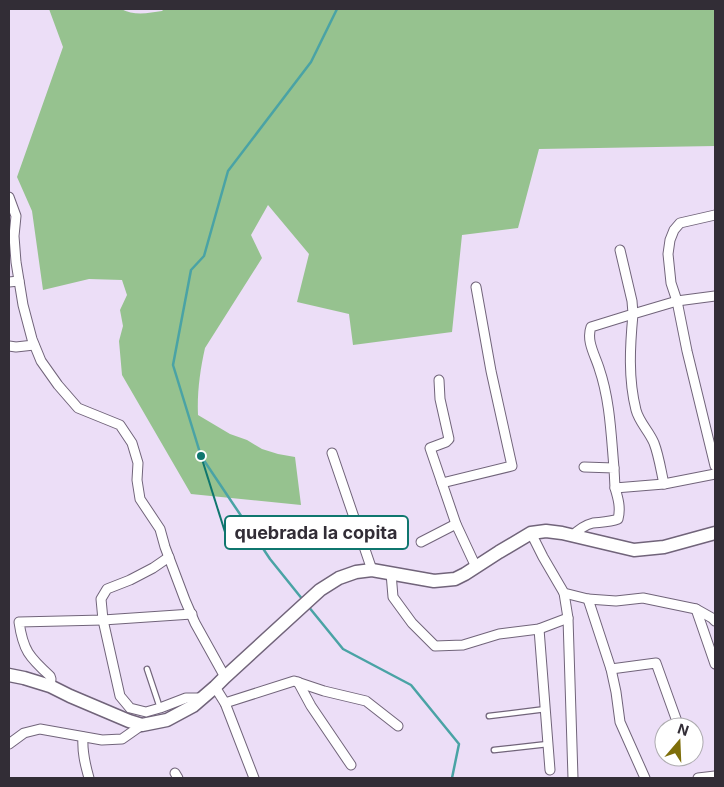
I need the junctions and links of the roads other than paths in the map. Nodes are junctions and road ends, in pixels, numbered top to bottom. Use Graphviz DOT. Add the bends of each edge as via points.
graph roads {
  1 [pos="9,197"];
  2 [pos="715,215"];
  3 [pos="620,250"];
  4 [pos="19,281"];
  5 [pos="9,282"];
  6 [pos="476,287"];
  7 [pos="715,296"];
  8 [pos="677,301"];
  9 [pos="633,314"];
  10 [pos="34,345"];
  11 [pos="9,346"];
  12 [pos="439,380"];
  13 [pos="332,454"];
  14 [pos="715,466"];
  15 [pos="584,467"];
  16 [pos="614,468"];
  17 [pos="715,474"];
  18 [pos="442,483"];
  19 [pos="664,484"];
  20 [pos="615,488"];
  21 [pos="456,524"];
  22 [pos="531,533"];
  23 [pos="715,533"];
  24 [pos="572,536"];
  25 [pos="421,542"];
  26 [pos="168,556"];
  27 [pos="476,567"];
  28 [pos="372,570"];
  29 [pos="391,573"];
  30 [pos="564,593"];
  31 [pos="588,599"];
  32 [pos="696,609"];
  33 [pos="192,614"];
  34 [pos="568,618"];
  35 [pos="103,620"];
  36 [pos="715,621"];
  37 [pos="539,629"];
  38 [pos="715,664"];
  39 [pos="147,669"];
  40 [pos="612,669"];
  41 [pos="9,675"];
  42 [pos="225,677"];
  43 [pos="298,682"];
  44 [pos="50,686"];
  45 [pos="215,687"];
  46 [pos="203,698"];
  47 [pos="225,703"];
  48 [pos="160,708"];
  49 [pos="546,709"];
  50 [pos="489,716"];
  51 [pos="675,717"];
  52 [pos="142,725"];
  53 [pos="398,726"];
  54 [pos="84,737"];
  55 [pos="9,744"];
  56 [pos="548,744"];
  57 [pos="494,750"];
  58 [pos="350,765"];
  59 [pos="550,770"];
  60 [pos="715,776"];
  61 [pos="89,778"];
  62 [pos="254,778"];
  63 [pos="572,778"];
  64 [pos="645,778"];
  65 [pos="698,778"];
  1 -- 4 [label="street" via="16,216 14,236"];
  2 -- 8 [label="street" via="680,223 674,230 668,254 671,283"];
  3 -- 9 [label="street"];
  4 -- 5 [label="street"];
  4 -- 10 [label="street"];
  6 -- 18 [label="street" via="512,466"];
  7 -- 8 [label="street"];
  8 -- 9 [label="street"];
  8 -- 14 [label="street"];
  9 -- 16 [label="street" via="596,325 591,328 589,337 606,393"];
  9 -- 19 [label="street" via="630,380 636,411 655,445"];
  10 -- 11 [label="street"];
  10 -- 26 [label="street" via="40,361 78,408 120,425 132,443 138,463 140,499 160,529"];
  12 -- 18 [label="street" via="448,439 430,448"];
  13 -- 28 [label="street"];
  15 -- 16 [label="street"];
  16 -- 20 [label="street"];
  17 -- 19 [label="street"];
  18 -- 21 [label="street"];
  19 -- 20 [label="street"];
  20 -- 24 [label="street" via="620,513 618,519 579,529"];
  21 -- 25 [label="street"];
  21 -- 27 [label="street"];
  22 -- 24 [label="main road" via="546,531"];
  22 -- 27 [label="main road"];
  22 -- 30 [label="street"];
  23 -- 24 [label="main road" via="634,550"];
  26 -- 33 [label="street"];
  26 -- 35 [label="street" via="153,568 107,589 101,599"];
  27 -- 29 [label="main road" via="455,579 434,581"];
  28 -- 29 [label="main road"];
  28 -- 42 [label="main road" via="339,578 320,590"];
  29 -- 37 [label="street" via="393,597 435,646 463,645 499,634"];
  30 -- 31 [label="street"];
  30 -- 34 [label="street"];
  31 -- 32 [label="street" via="616,601 643,598"];
  31 -- 40 [label="street"];
  32 -- 36 [label="street"];
  32 -- 38 [label="street"];
  33 -- 35 [label="street"];
  33 -- 42 [label="street"];
  34 -- 37 [label="street"];
  34 -- 63 [label="street"];
  35 -- 44 [label="street" via="19,622 24,648 50,676"];
  35 -- 48 [label="street" via="120,696 130,708 146,712"];
  37 -- 49 [label="street"];
  39 -- 48 [label="lane"];
  40 -- 51 [label="street" via="656,663"];
  40 -- 64 [label="street" via="620,722"];
  41 -- 44 [label="main road"];
  42 -- 45 [label="main road"];
  43 -- 47 [label="street"];
  43 -- 53 [label="street" via="366,701"];
  43 -- 58 [label="street"];
  44 -- 52 [label="main road"];
  45 -- 46 [label="main road"];
  45 -- 47 [label="street"];
  46 -- 48 [label="street" via="186,698"];
  46 -- 52 [label="main road" via="167,720"];
  47 -- 62 [label="street"];
  49 -- 50 [label="lane"];
  49 -- 56 [label="street"];
  52 -- 54 [label="street" via="122,739"];
  54 -- 55 [label="street" via="40,729 24,733"];
  54 -- 61 [label="street" via="82,747"];
  56 -- 57 [label="lane"];
  56 -- 59 [label="street"];
  60 -- 65 [label="street"];
}
